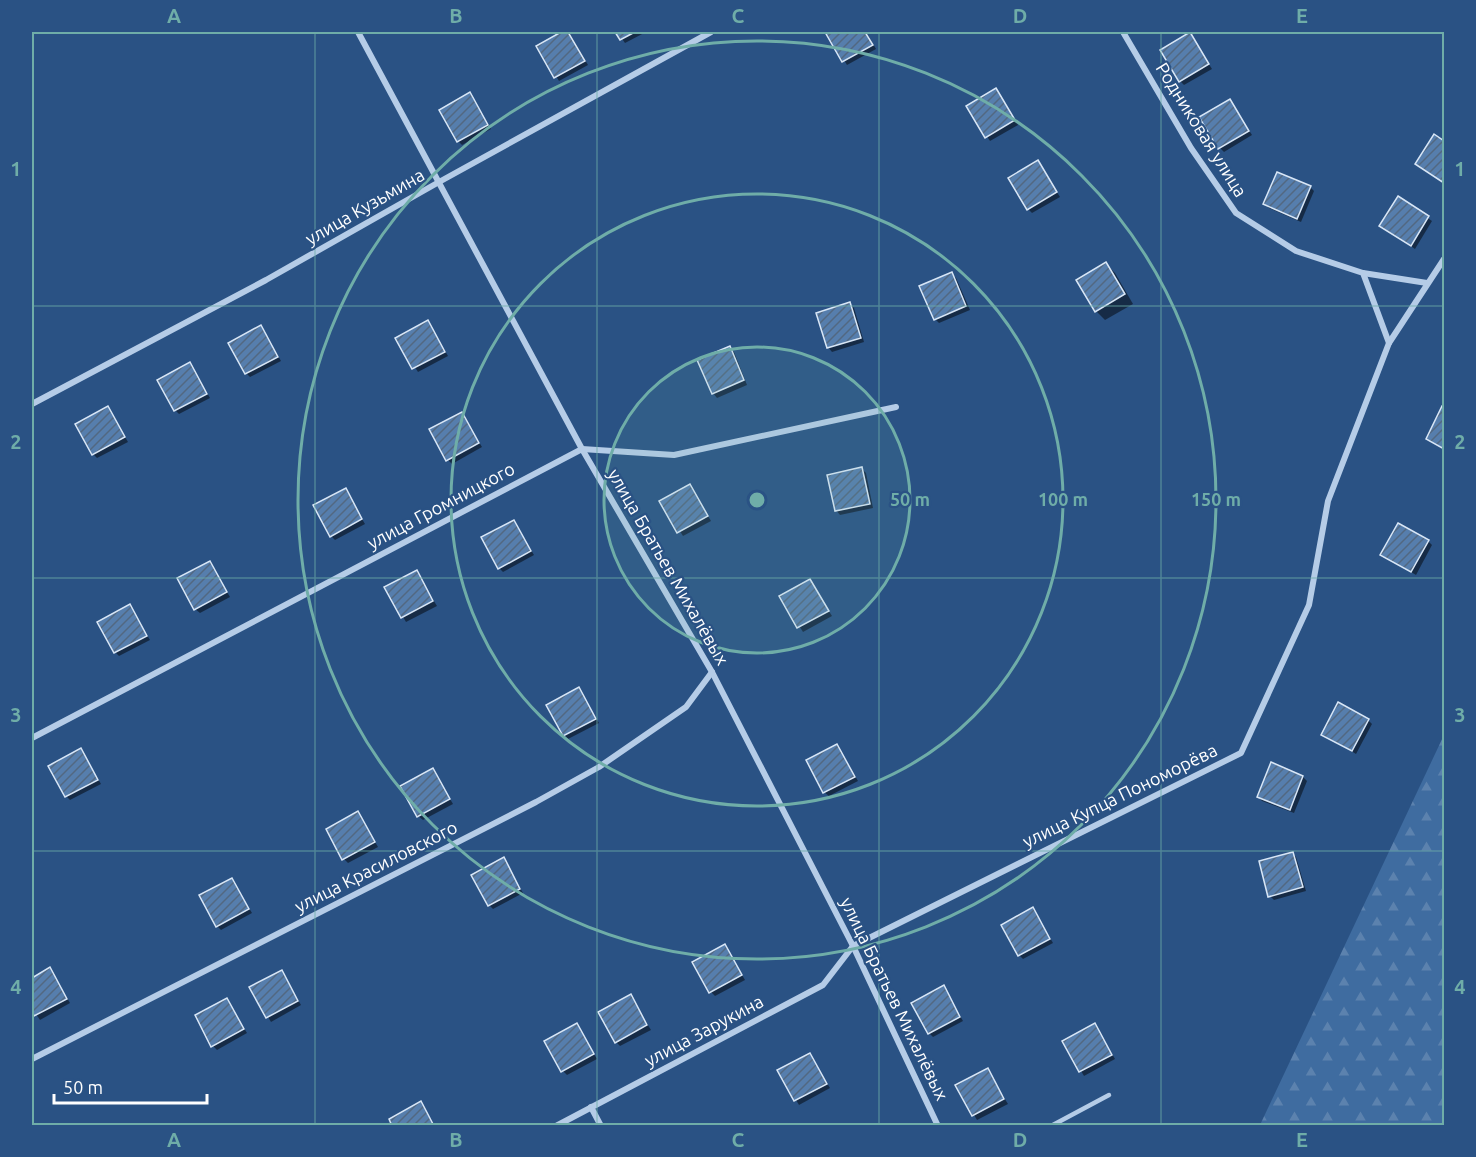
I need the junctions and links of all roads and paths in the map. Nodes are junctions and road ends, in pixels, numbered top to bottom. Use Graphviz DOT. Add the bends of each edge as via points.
graph roads {
  1 [pos="358,32"];
  2 [pos="711,32"];
  3 [pos="1123,32"];
  4 [pos="439,182"];
  5 [pos="1444,259"];
  6 [pos="1363,273"];
  7 [pos="1427,283"];
  8 [pos="1389,343"];
  9 [pos="32,404"];
  10 [pos="897,407"];
  11 [pos="582,449"];
  12 [pos="712,672"];
  13 [pos="32,738"];
  14 [pos="853,946"];
  15 [pos="32,1059"];
  16 [pos="1108,1095"];
  17 [pos="591,1107"];
  18 [pos="556,1125"];
  19 [pos="601,1125"];
  20 [pos="938,1125"];
  21 [pos="1051,1125"];
  1 -- 4 [label="street, улица Братьев Михалёвых"];
  2 -- 4 [label="street, улица Кузьмина"];
  3 -- 6 [label="street, Родниковая улица" via="1191,148 1236,213 1296,252"];
  4 -- 9 [label="street, улица Кузьмина" via="266,280"];
  4 -- 11 [label="street, улица Братьев Михалёвых"];
  5 -- 7 [label="street, улица Купца Пономорёва"];
  6 -- 7 [label="street, Родниковая улица"];
  6 -- 8 [label="street"];
  7 -- 8 [label="street, улица Купца Пономорёва"];
  8 -- 14 [label="street, улица Купца Пономорёва" via="1328,501 1309,605 1241,753"];
  10 -- 11 [label="street" via="674,455"];
  11 -- 12 [label="street, улица Братьев Михалёвых"];
  11 -- 13 [label="street, улица Громницкого"];
  12 -- 14 [label="street, улица Братьев Михалёвых"];
  12 -- 15 [label="street, улица Красиловского" via="686,707 599,767"];
  14 -- 17 [label="street, улица Зарукина" via="823,985"];
  14 -- 20 [label="street, улица Братьев Михалёвых"];
  16 -- 21 [label="lane"];
  17 -- 18 [label="street, улица Зарукина"];
  17 -- 19 [label="street"];
}
